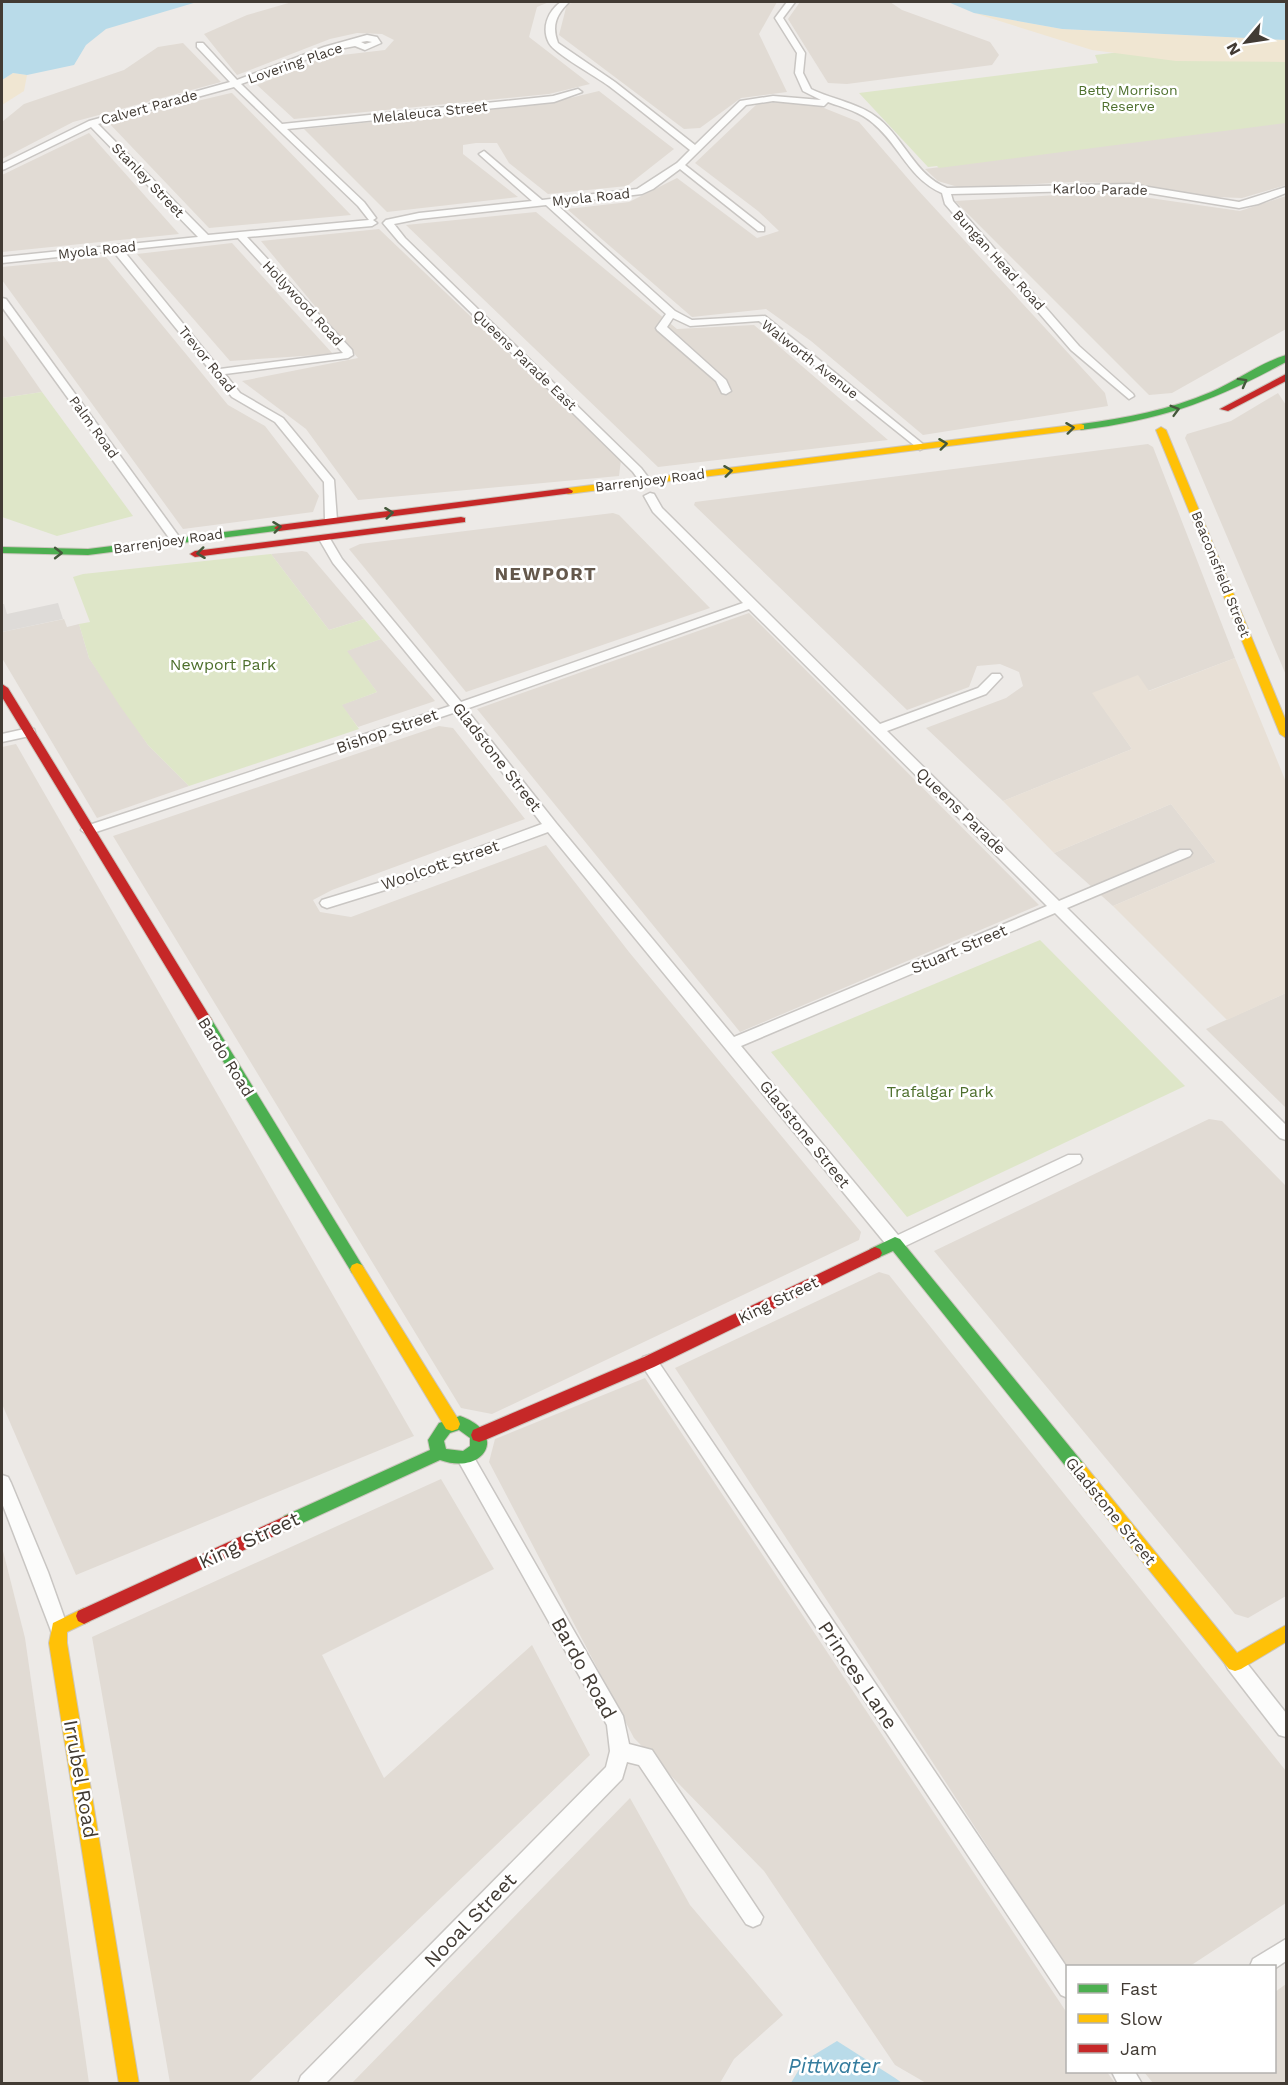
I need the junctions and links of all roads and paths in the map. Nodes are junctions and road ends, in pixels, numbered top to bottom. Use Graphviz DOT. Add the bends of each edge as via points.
graph roads {
  1 [pos="565,2"];
  2 [pos="791,2"];
  3 [pos="356,43"];
  4 [pos="200,45"];
  5 [pos="234,84"];
  6 [pos="578,92"];
  7 [pos="837,104"];
  8 [pos="92,123"];
  9 [pos="281,127"];
  10 [pos="694,148"];
  11 [pos="484,154"];
  12 [pos="680,165"];
  13 [pos="2,167"];
  14 [pos="1287,190"];
  15 [pos="946,191"];
  16 [pos="544,203"];
  17 [pos="380,220"];
  18 [pos="761,229"];
  19 [pos="240,235"];
  20 [pos="205,238"];
  21 [pos="116,248"];
  22 [pos="2,260"];
  23 [pos="2,302"];
  24 [pos="671,313"];
  25 [pos="1287,358"];
  26 [pos="218,372"];
  27 [pos="1287,377"];
  28 [pos="726,391"];
  29 [pos="1129,396"];
  30 [pos="1215,413"];
  31 [pos="1152,416"];
  32 [pos="1178,425"];
  33 [pos="1156,431"];
  34 [pos="920,447"];
  35 [pos="645,481"];
  36 [pos="650,496"];
  37 [pos="472,519"];
  38 [pos="331,520"];
  39 [pos="325,539"];
  40 [pos="176,540"];
  41 [pos="2,550"];
  42 [pos="180,556"];
  43 [pos="751,604"];
  44 [pos="996,677"];
  45 [pos="2,688"];
  46 [pos="458,707"];
  47 [pos="877,730"];
  48 [pos="29,732"];
  49 [pos="1287,734"];
  50 [pos="2,738"];
  51 [pos="551,826"];
  52 [pos="88,830"];
  53 [pos="1185,853"];
  54 [pos="327,903"];
  55 [pos="1060,907"];
  56 [pos="732,1044"];
  57 [pos="1287,1134"];
  58 [pos="1074,1159"];
  59 [pos="895,1243"];
  60 [pos="649,1362"];
  61 [pos="452,1424"];
  62 [pos="479,1435"];
  63 [pos="439,1453"];
  64 [pos="466,1460"];
  65 [pos="2,1483"];
  66 [pos="59,1628"];
  67 [pos="1287,1633"];
  68 [pos="1235,1664"];
  69 [pos="1287,1728"];
  70 [pos="620,1751"];
  71 [pos="753,1917"];
  72 [pos="1287,1949"];
  73 [pos="1262,1965"];
  74 [pos="1066,1985"];
  75 [pos="129,2084"];
  76 [pos="309,2084"];
  1 -- 10 [label="street" via="549,21 548,33 554,44"];
  2 -- 7 [label="street, Bungan Head Road" via="779,18 801,53 803,85 812,94"];
  3 -- 5 [label="street, Lovering Place" via="327,49"];
  4 -- 5 [label="street, Queens Parade East"];
  5 -- 8 [label="street, Calvert Parade"];
  5 -- 9 [label="street, Queens Parade East"];
  6 -- 9 [label="street, Melaleuca Street" via="543,100"];
  7 -- 10 [label="street, Myola Road" via="752,100 743,103"];
  7 -- 15 [label="street, Bungan Head Road" via="881,124 928,184"];
  8 -- 13 [label="street, Calvert Parade"];
  8 -- 20 [label="street, Stanley Street"];
  9 -- 17 [label="street, Queens Parade East"];
  10 -- 12 [label="street, Myola Road"];
  11 -- 16 [label="street, Walworth Avenue"];
  12 -- 16 [label="street, Myola Road" via="639,192"];
  12 -- 18 [label="street"];
  14 -- 15 [label="street, Karloo Parade" via="1239,205 1130,187"];
  15 -- 29 [label="street, Bungan Head Road" via="948,202 1075,348"];
  16 -- 17 [label="street, Myola Road"];
  16 -- 24 [label="street, Walworth Avenue"];
  17 -- 19 [label="street, Myola Road"];
  17 -- 35 [label="street, Queens Parade East"];
  19 -- 20 [label="street, Myola Road"];
  19 -- 26 [label="street, Hollywood Road" via="348,355"];
  20 -- 21 [label="street, Myola Road"];
  21 -- 22 [label="street, Myola Road"];
  21 -- 26 [label="street, Trevor Road"];
  23 -- 40 [label="street, Palm Road"];
  24 -- 28 [label="street" via="661,328 721,380"];
  24 -- 34 [label="street, Walworth Avenue" via="690,323 761,318"];
  31 -- 25 [label="street, Barrenjoey Road, one-way" via="1222,393"];
  26 -- 38 [label="street, Trevor Road" via="244,401 279,420 330,482"];
  27 -- 30 [label="street"];
  31 -- 33 [label="street, Beaconsfield Street"];
  34 -- 31 [label="street, Barrenjoey Road, one-way"];
  32 -- 33 [label="street"];
  33 -- 49 [label="street, Beaconsfield Street"];
  35 -- 34 [label="street, Barrenjoey Road, one-way"];
  35 -- 36 [label="street, Queens Parade"];
  38 -- 35 [label="street, Barrenjoey Road, one-way"];
  36 -- 43 [label="street, Queens Parade" via="657,510"];
  37 -- 39 [label="street, Barrenjoey Road"];
  38 -- 39 [label="street"];
  40 -- 38 [label="street, Barrenjoey Road, one-way"];
  39 -- 42 [label="street, Barrenjoey Road, one-way"];
  39 -- 46 [label="street, Gladstone Street" via="337,560"];
  41 -- 40 [label="street, Barrenjoey Road, one-way" via="88,552"];
  40 -- 42 [label="street, Palm Road"];
  43 -- 46 [label="street, Bishop Street"];
  43 -- 47 [label="street, Queens Parade"];
  44 -- 47 [label="street" via="982,691"];
  45 -- 48 [label="street, Bardo Road"];
  46 -- 51 [label="street, Gladstone Street"];
  46 -- 52 [label="street, Bishop Street"];
  47 -- 55 [label="street, Queens Parade"];
  48 -- 50 [label="street"];
  48 -- 52 [label="street, Bardo Road"];
  51 -- 54 [label="street, Woolcott Street" via="409,878"];
  51 -- 56 [label="street, Gladstone Street"];
  52 -- 61 [label="street, Bardo Road"];
  53 -- 55 [label="street, Stuart Street"];
  55 -- 56 [label="street, Stuart Street"];
  55 -- 57 [label="street, Queens Parade"];
  56 -- 59 [label="street, Gladstone Street"];
  58 -- 59 [label="street, King Street"];
  59 -- 60 [label="street, King Street"];
  59 -- 68 [label="street, Gladstone Street"];
  60 -- 62 [label="street, King Street"];
  60 -- 74 [label="street, Princes Lane"];
  61 -- 62 [label="street" via="465,1424"];
  61 -- 63 [label="street" via="436,1440"];
  62 -- 64 [label="street" via="479,1447"];
  63 -- 64 [label="street" via="453,1461"];
  63 -- 66 [label="street, King Street"];
  64 -- 70 [label="street, Bardo Road" via="616,1724"];
  65 -- 66 [label="street, Irrubel Road"];
  66 -- 75 [label="street, Irrubel Road" via="58,1643"];
  67 -- 68 [label="street"];
  68 -- 69 [label="street, Gladstone Street"];
  70 -- 71 [label="street" via="645,1757"];
  70 -- 76 [label="street, Nooal Street" via="615,1772"];
  72 -- 73 [label="street"];
}
